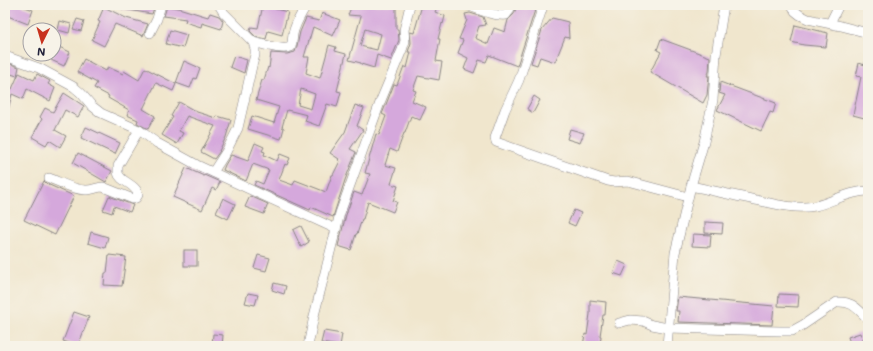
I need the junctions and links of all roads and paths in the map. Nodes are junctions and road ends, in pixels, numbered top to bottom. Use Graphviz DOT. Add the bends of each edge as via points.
graph roads {
  1 [pos="161,5"];
  2 [pos="219,5"];
  3 [pos="410,5"];
  4 [pos="467,5"];
  5 [pos="511,5"];
  6 [pos="724,5"];
  7 [pos="792,5"];
  8 [pos="839,5"];
  9 [pos="306,6"];
  10 [pos="543,6"];
  11 [pos="830,24"];
  12 [pos="868,33"];
  13 [pos="150,34"];
  14 [pos="253,42"];
  15 [pos="5,56"];
  16 [pos="139,130"];
  17 [pos="214,172"];
  18 [pos="49,178"];
  19 [pos="691,186"];
  20 [pos="868,191"];
  21 [pos="688,197"];
  22 [pos="336,228"];
  23 [pos="868,319"];
  24 [pos="619,323"];
  25 [pos="668,328"];
  26 [pos="308,346"];
  27 [pos="667,346"];
  1 -- 13 [label="street"];
  2 -- 14 [label="street"];
  3 -- 22 [label="street" via="402,50 378,107"];
  4 -- 5 [label="street" via="504,16"];
  6 -- 19 [label="street" via="716,55 713,100"];
  7 -- 11 [label="street" via="800,15"];
  8 -- 11 [label="street"];
  9 -- 14 [label="street" via="297,21 291,47"];
  10 -- 21 [label="street" via="495,138 496,142 608,181 631,182"];
  11 -- 12 [label="street"];
  14 -- 17 [label="street" via="255,55 238,128"];
  15 -- 16 [label="street" via="39,68 74,87 100,113"];
  16 -- 17 [label="street" via="157,143"];
  16 -- 18 [label="street" via="118,166 119,176 138,192 136,198 103,187 79,190"];
  17 -- 22 [label="street"];
  19 -- 20 [label="street" via="798,207 815,206"];
  19 -- 21 [label="street"];
  21 -- 25 [label="street" via="675,253"];
  22 -- 26 [label="street"];
  23 -- 25 [label="street" via="853,304 837,302 792,330"];
  24 -- 25 [label="street" via="630,320 643,321"];
  25 -- 27 [label="street"];
}
